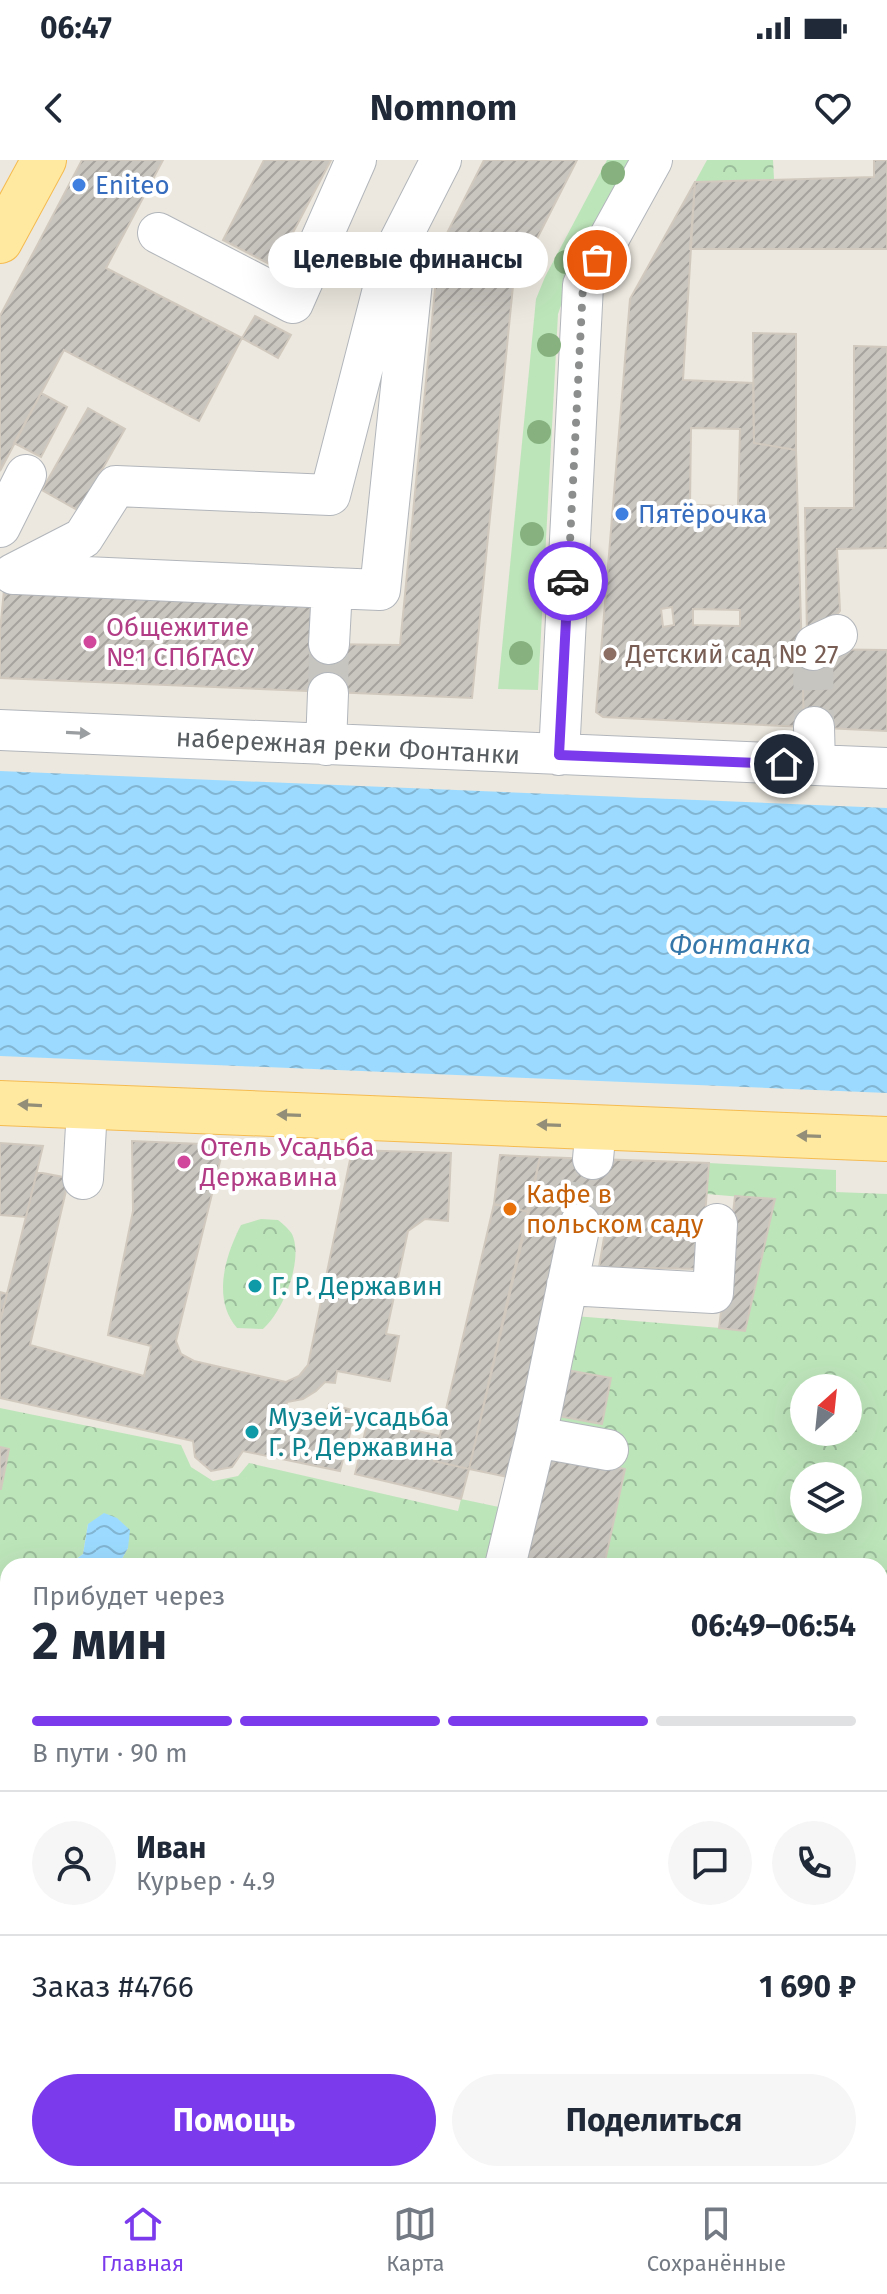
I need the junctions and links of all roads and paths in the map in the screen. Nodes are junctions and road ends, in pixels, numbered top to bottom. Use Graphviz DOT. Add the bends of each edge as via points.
graph roads {
  1 [pos="14,160"];
  2 [pos="44,160"];
  3 [pos="356,160"];
  4 [pos="441,160"];
  5 [pos="652,160"];
  6 [pos="0,186"];
  7 [pos="158,233"];
  8 [pos="0,241"];
  9 [pos="391,258"];
  10 [pos="26,475"];
  11 [pos="0,527"];
  12 [pos="7,574"];
  13 [pos="332,588"];
  14 [pos="329,644"];
  15 [pos="328,693"];
  16 [pos="0,730"];
  17 [pos="326,745"];
  18 [pos="559,755"];
  19 [pos="887,768"];
  20 [pos="0,1103"];
  21 [pos="87,1108"];
  22 [pos="887,1139"];
  23 [pos="83,1179"];
  24 [pos="580,1224"];
  25 [pos="717,1224"];
  26 [pos="567,1285"];
  27 [pos="536,1437"];
  28 [pos="608,1450"];
  29 [pos="507,1558"];
  1 -- 6 [label="main road"];
  2 -- 8 [label="main road"];
  3 -- 7 [label="street" via="293,303"];
  4 -- 9 [label="street"];
  5 -- 18 [label="street" via="583,285"];
  9 -- 12 [label="street" via="330,495 116,486 83,538"];
  9 -- 13 [label="street" via="414,262 380,590"];
  10 -- 11 [label="street"];
  12 -- 13 [label="street"];
  13 -- 14 [label="street"];
  15 -- 17 [label="street"];
  16 -- 17 [label="street, набережная реки Фонтанки, one-way"];
  17 -- 18 [label="street, набережная реки Фонтанки"];
  18 -- 19 [label="street, набережная реки Фонтанки" via="815,746"];
  21 -- 20 [label="main road, one-way"];
  22 -- 21 [label="main road, one-way" via="594,1142"];
  21 -- 23 [label="street"];
  24 -- 26 [label="street"];
  25 -- 26 [label="street" via="713,1293"];
  26 -- 27 [label="street"];
  27 -- 28 [label="street"];
  27 -- 29 [label="street"];
}
